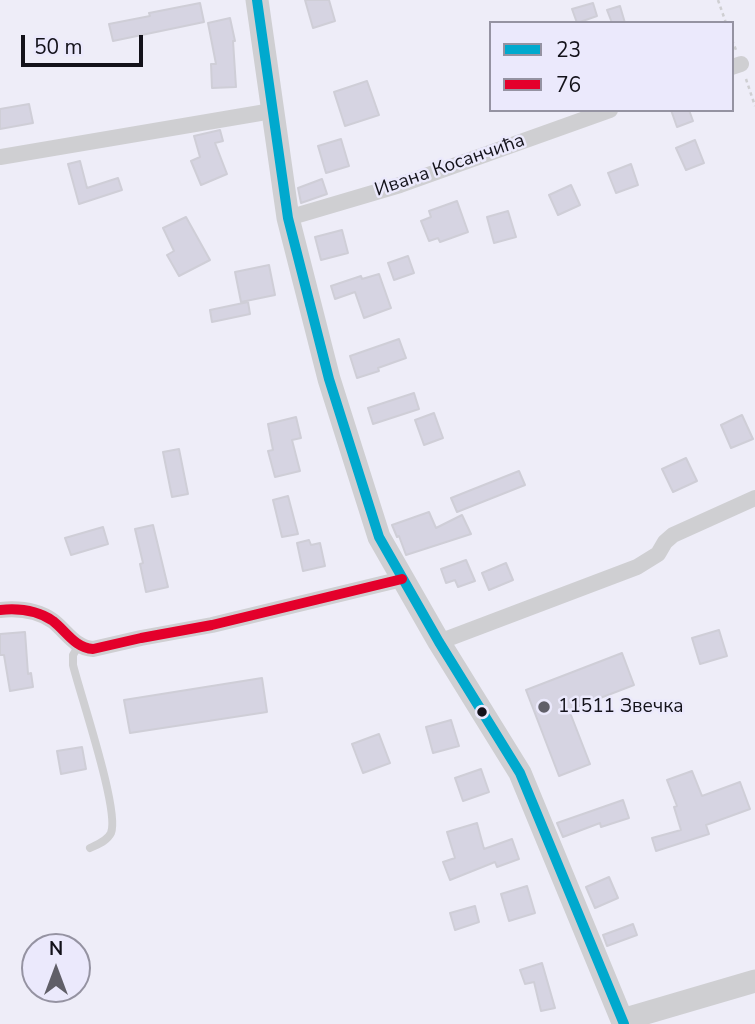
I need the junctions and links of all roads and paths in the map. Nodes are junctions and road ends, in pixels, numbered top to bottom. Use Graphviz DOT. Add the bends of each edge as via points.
graph roads {
  1 [pos="257,0"];
  2 [pos="718,0"];
  3 [pos="725,21"];
  4 [pos="272,111"];
  5 [pos="604,112"];
  6 [pos="0,158"];
  7 [pos="288,218"];
  8 [pos="755,498"];
  9 [pos="401,579"];
  10 [pos="0,610"];
  11 [pos="439,642"];
  12 [pos="79,645"];
  13 [pos="90,848"];
  14 [pos="755,981"];
  15 [pos="623,1022"];
  1 -- 4 [label="street"];
  2 -- 3 [label="path"];
  4 -- 6 [label="street"];
  4 -- 7 [label="street"];
  5 -- 7 [label="street, Ивана Косанчића" via="400,185"];
  7 -- 9 [label="street" via="337,406 379,537"];
  8 -- 11 [label="street" via="673,536 658,554 637,567"];
  9 -- 11 [label="street"];
  9 -- 12 [label="street" via="212,625 93,649"];
  10 -- 12 [label="street" via="32,611 52,621"];
  11 -- 15 [label="street" via="520,773"];
  12 -- 13 [label="lane" via="73,665 113,825 110,836"];
  14 -- 15 [label="street"];
}
